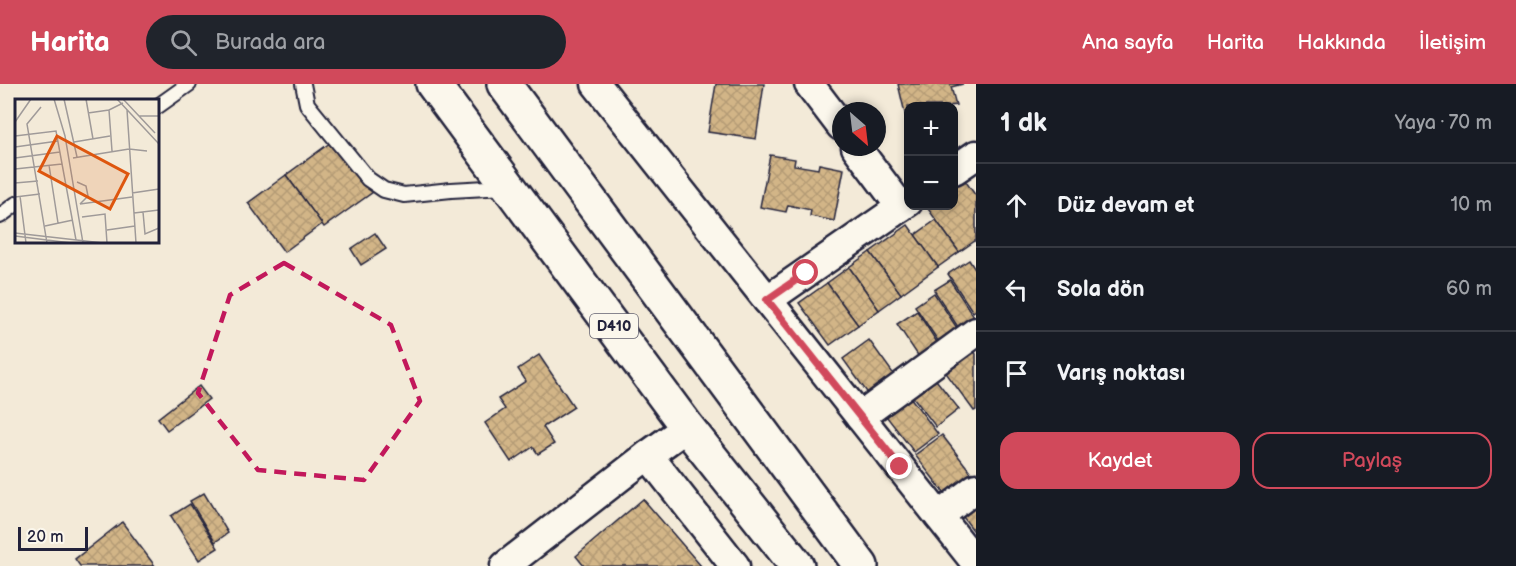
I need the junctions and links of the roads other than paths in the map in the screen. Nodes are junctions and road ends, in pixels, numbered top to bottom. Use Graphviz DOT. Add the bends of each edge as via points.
graph roads {
  1 [pos="189,84"];
  2 [pos="303,84"];
  3 [pos="433,84"];
  4 [pos="504,84"];
  5 [pos="596,84"];
  6 [pos="809,84"];
  7 [pos="159,105"];
  8 [pos="832,114"];
  9 [pos="976,155"];
  10 [pos="864,156"];
  11 [pos="958,167"];
  12 [pos="511,187"];
  13 [pos="904,203"];
  14 [pos="15,205"];
  15 [pos="904,205"];
  16 [pos="0,216"];
  17 [pos="767,300"];
  18 [pos="976,332"];
  19 [pos="861,417"];
  20 [pos="687,428"];
  21 [pos="648,455"];
  22 [pos="976,488"];
  23 [pos="939,516"];
  24 [pos="976,563"];
  25 [pos="505,566"];
  26 [pos="735,566"];
  27 [pos="797,566"];
  28 [pos="861,566"];
  1 -- 7 [label="lane"];
  2 -- 12 [label="lane" via="307,104 368,179 384,190 405,195"];
  3 -- 12 [label="highway, D410"];
  4 -- 28 [label="highway"];
  5 -- 17 [label="street"];
  6 -- 8 [label="street"];
  9 -- 11 [label="street"];
  10 -- 13 [label="street"];
  12 -- 20 [label="highway, D410"];
  14 -- 16 [label="lane"];
  15 -- 17 [label="street"];
  17 -- 19 [label="street"];
  18 -- 19 [label="street"];
  19 -- 23 [label="street"];
  20 -- 21 [label="street"];
  20 -- 27 [label="highway, D410"];
  21 -- 25 [label="street"];
  21 -- 26 [label="street"];
  22 -- 23 [label="street"];
  23 -- 24 [label="street"];
}
